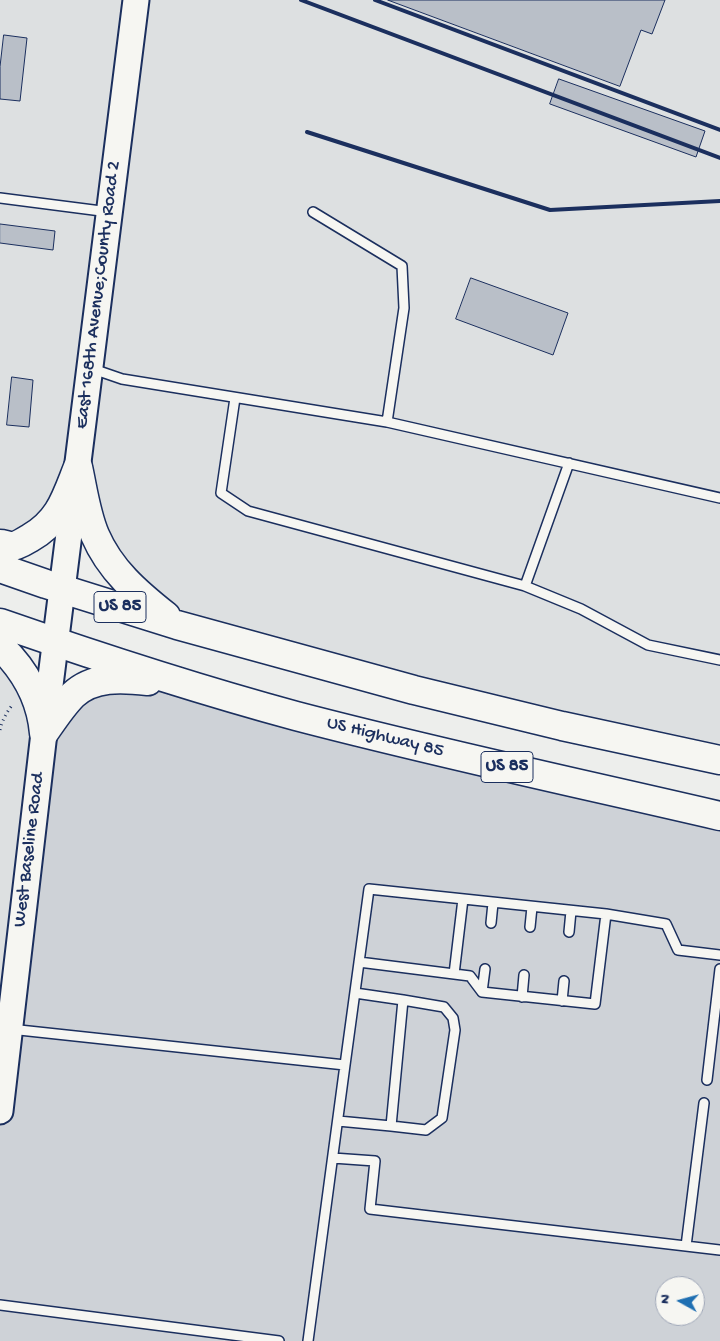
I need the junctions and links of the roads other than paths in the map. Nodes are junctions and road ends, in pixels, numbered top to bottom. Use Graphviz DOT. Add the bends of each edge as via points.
graph roads {
  1 [pos="136,0"];
  2 [pos="0,198"];
  3 [pos="109,212"];
  4 [pos="313,212"];
  5 [pos="90,368"];
  6 [pos="235,398"];
  7 [pos="386,422"];
  8 [pos="569,463"];
  9 [pos="78,467"];
  10 [pos="720,498"];
  11 [pos="0,544"];
  12 [pos="0,568"];
  13 [pos="525,586"];
  14 [pos="62,589"];
  15 [pos="0,623"];
  16 [pos="177,625"];
  17 [pos="56,642"];
  18 [pos="0,646"];
  19 [pos="720,660"];
  20 [pos="190,685"];
  21 [pos="44,732"];
  22 [pos="720,760"];
  23 [pos="720,816"];
  24 [pos="463,900"];
  25 [pos="493,903"];
  26 [pos="532,906"];
  27 [pos="572,911"];
  28 [pos="606,914"];
  29 [pos="491,923"];
  30 [pos="530,927"];
  31 [pos="569,932"];
  32 [pos="720,955"];
  33 [pos="360,962"];
  34 [pos="485,969"];
  35 [pos="720,969"];
  36 [pos="454,974"];
  37 [pos="524,975"];
  38 [pos="564,981"];
  39 [pos="482,992"];
  40 [pos="355,993"];
  41 [pos="522,996"];
  42 [pos="404,1000"];
  43 [pos="562,1000"];
  44 [pos="10,1028"];
  45 [pos="345,1064"];
  46 [pos="707,1080"];
  47 [pos="704,1103"];
  48 [pos="0,1111"];
  49 [pos="338,1122"];
  50 [pos="390,1126"];
  51 [pos="333,1158"];
  52 [pos="686,1246"];
  53 [pos="720,1250"];
  54 [pos="0,1304"];
  55 [pos="280,1341"];
  56 [pos="308,1341"];
  1 -- 3 [label="main road, East 168th Avenue;County Road 2"];
  2 -- 3 [label="lane"];
  3 -- 5 [label="main road, East 168th Avenue;County Road 2"];
  4 -- 7 [label="lane" via="402,266 404,308"];
  5 -- 6 [label="lane" via="122,379"];
  5 -- 9 [label="main road, East 168th Avenue;County Road 2"];
  6 -- 7 [label="lane"];
  6 -- 13 [label="lane" via="221,493 248,511"];
  7 -- 8 [label="lane"];
  8 -- 10 [label="lane"];
  8 -- 13 [label="lane"];
  9 -- 11 [label="highway" via="62,506 46,526 12,546"];
  9 -- 14 [label="main road, East 168th Avenue;County Road 2"];
  9 -- 16 [label="highway" via="94,534 109,560 129,585"];
  12 -- 14 [label="highway, US 85"];
  13 -- 19 [label="lane" via="582,609 648,645"];
  14 -- 16 [label="highway, US 85"];
  14 -- 17 [label="main road, West Baseline Road"];
  15 -- 17 [label="highway, US 85"];
  16 -- 22 [label="highway, US 85" via="414,690"];
  17 -- 20 [label="highway, US Highway 85 / US 85"];
  17 -- 21 [label="main road, West Baseline Road"];
  18 -- 21 [label="highway" via="33,690"];
  20 -- 21 [label="highway" via="122,679 96,682 72,696"];
  20 -- 23 [label="highway, US Highway 85 / US 85" via="368,734"];
  21 -- 44 [label="main road, West Baseline Road"];
  24 -- 25 [label="lane"];
  24 -- 33 [label="lane" via="370,889"];
  24 -- 36 [label="lane"];
  25 -- 26 [label="lane"];
  25 -- 29 [label="lane"];
  26 -- 27 [label="lane"];
  26 -- 30 [label="lane"];
  27 -- 28 [label="lane"];
  27 -- 31 [label="lane"];
  28 -- 32 [label="lane" via="666,924 678,950"];
  28 -- 43 [label="lane" via="595,1004"];
  33 -- 36 [label="lane"];
  33 -- 40 [label="lane"];
  34 -- 39 [label="lane"];
  35 -- 46 [label="lane"];
  36 -- 39 [label="lane" via="470,976"];
  37 -- 41 [label="lane"];
  38 -- 43 [label="lane"];
  39 -- 41 [label="lane"];
  40 -- 42 [label="lane"];
  40 -- 45 [label="lane"];
  41 -- 43 [label="lane"];
  42 -- 50 [label="lane"];
  42 -- 50 [label="lane" via="444,1007 453,1018 456,1030 442,1118 426,1130"];
  44 -- 45 [label="lane"];
  44 -- 48 [label="main road, West Baseline Road"];
  45 -- 49 [label="lane"];
  47 -- 52 [label="lane"];
  49 -- 50 [label="lane"];
  49 -- 51 [label="lane"];
  51 -- 52 [label="lane" via="375,1161 370,1209"];
  51 -- 56 [label="lane"];
  52 -- 53 [label="lane"];
  54 -- 55 [label="lane"];
}
